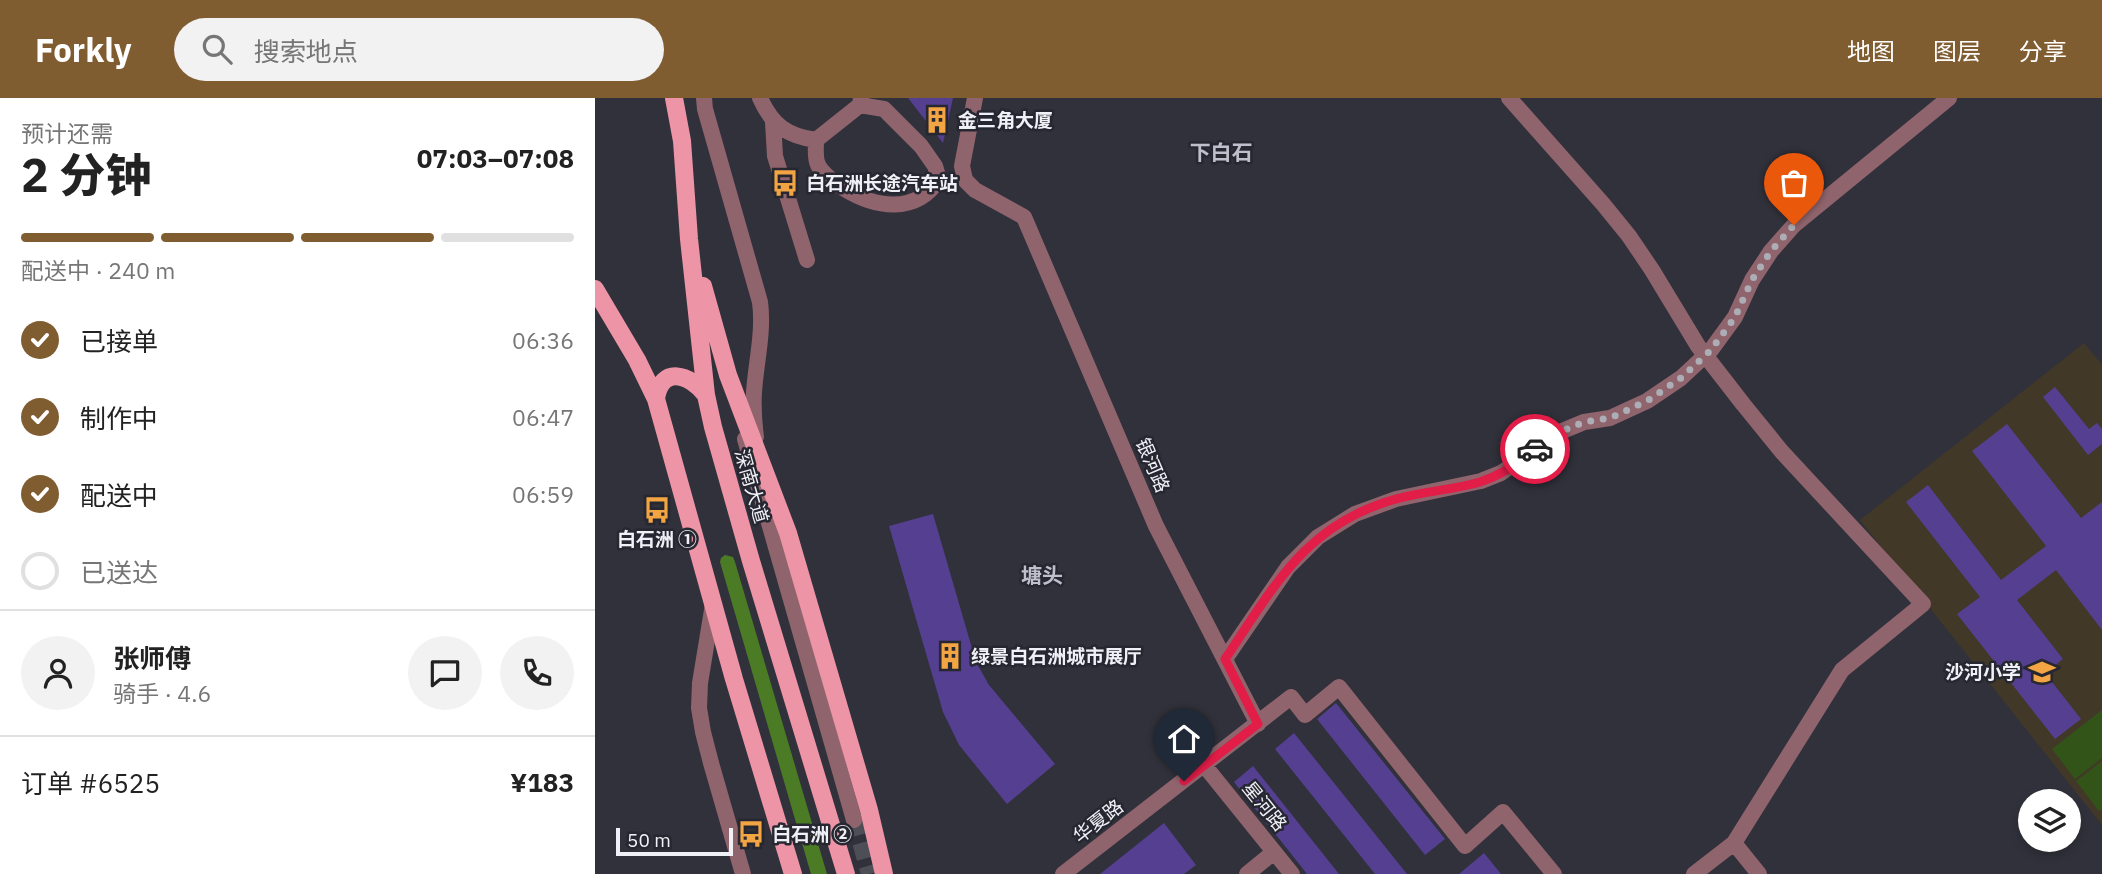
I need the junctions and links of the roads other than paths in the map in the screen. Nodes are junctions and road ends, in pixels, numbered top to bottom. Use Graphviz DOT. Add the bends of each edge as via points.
graph roads {
  1 [pos="674,98"];
  2 [pos="704,98"];
  3 [pos="760,98"];
  4 [pos="975,98"];
  5 [pos="1509,98"];
  6 [pos="1949,98"];
  7 [pos="860,102"];
  8 [pos="773,122"];
  9 [pos="816,140"];
  10 [pos="689,239"];
  11 [pos="807,260"];
  12 [pos="595,289"];
  13 [pos="1706,355"];
  14 [pos="728,375"];
  15 [pos="706,395"];
  16 [pos="656,399"];
  17 [pos="760,461"];
  18 [pos="713,602"];
  19 [pos="1225,659"];
  20 [pos="1258,724"];
  21 [pos="1204,765"];
  22 [pos="854,820"];
  23 [pos="1734,843"];
  24 [pos="1274,852"];
  25 [pos="743,874"];
  26 [pos="793,874"];
  27 [pos="846,874"];
  28 [pos="884,874"];
  29 [pos="1063,874"];
  30 [pos="1247,874"];
  31 [pos="1292,874"];
  32 [pos="1555,874"];
  33 [pos="1694,874"];
  34 [pos="1759,874"];
  1 -- 10 [label="main road, 深南大道"];
  2 -- 17 [label="street" via="760,302 753,408"];
  3 -- 8 [label="street"];
  4 -- 19 [label="street, 银河路" via="962,166 965,180 1024,217 1156,526"];
  5 -- 13 [label="street" via="1629,236"];
  6 -- 13 [label="street" via="1794,225 1771,251 1735,317"];
  7 -- 9 [label="street"];
  7 -- 9 [label="street" via="884,109 922,146 939,179 931,191 907,204 886,205 856,197 831,180 817,163"];
  8 -- 9 [label="street" via="796,137"];
  8 -- 11 [label="street" via="775,156"];
  10 -- 14 [label="main road"];
  10 -- 15 [label="main road, 深南大道"];
  12 -- 16 [label="main road"];
  13 -- 19 [label="street" via="1647,401 1610,418 1560,432 1501,473 1396,499 1355,514 1318,537 1288,568"];
  13 -- 23 [label="street" via="1782,452 1923,604 1842,670"];
  14 -- 17 [label="main road"];
  14 -- 22 [label="street"];
  15 -- 16 [label="main road" via="693,381 679,376 666,380"];
  15 -- 27 [label="main road, 深南大道"];
  16 -- 18 [label="main road"];
  17 -- 28 [label="main road" via="788,533"];
  18 -- 25 [label="street" via="699,708"];
  18 -- 26 [label="main road"];
  19 -- 20 [label="street, 银河路"];
  20 -- 21 [label="street, 华夏路"];
  20 -- 32 [label="street, 华夏路" via="1291,697 1305,715 1339,687 1465,846 1503,812"];
  21 -- 24 [label="street, 星河路"];
  21 -- 29 [label="street, 华夏路"];
  23 -- 33 [label="street"];
  23 -- 34 [label="street"];
  24 -- 30 [label="street"];
  24 -- 31 [label="street, 星河路"];
}
